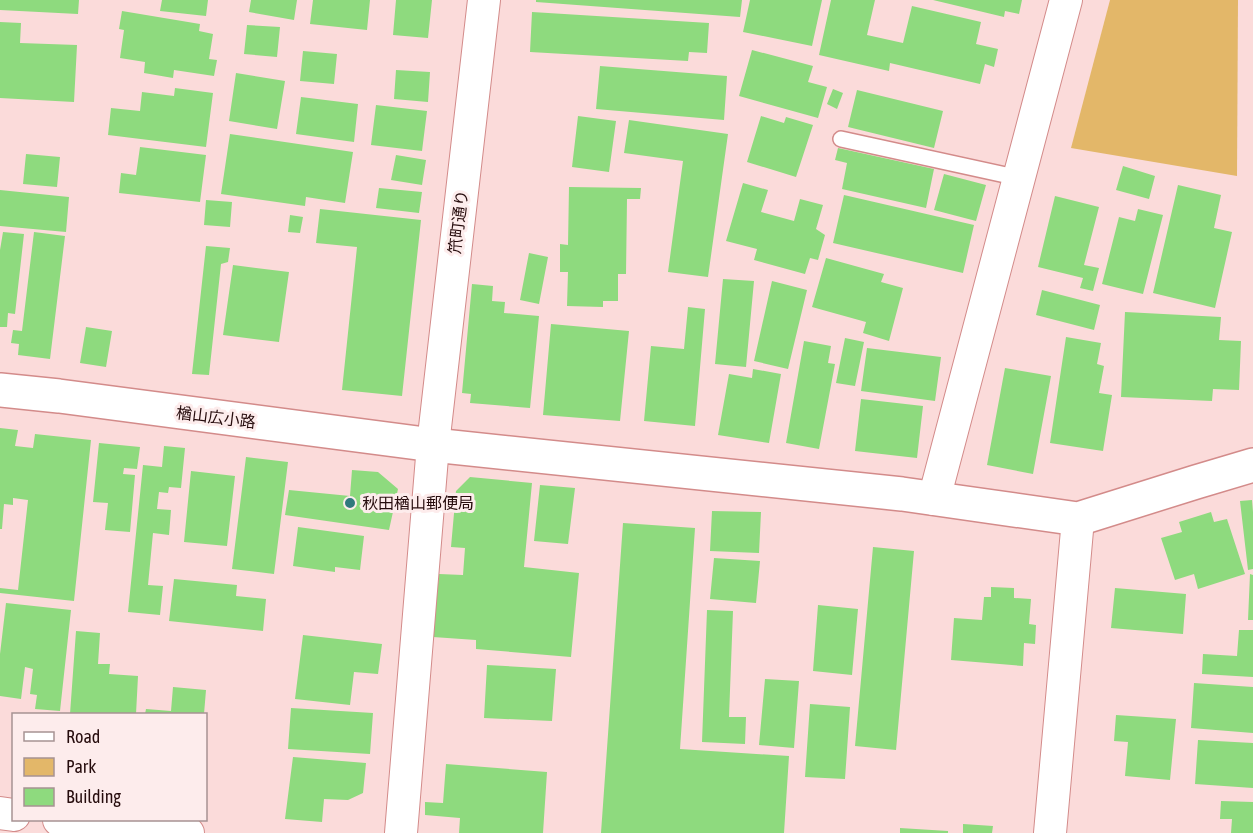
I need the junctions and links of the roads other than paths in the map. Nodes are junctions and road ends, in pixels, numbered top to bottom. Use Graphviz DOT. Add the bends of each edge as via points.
graph roads {
  1 [pos="484,0"];
  2 [pos="1066,0"];
  3 [pos="841,139"];
  4 [pos="1019,178"];
  5 [pos="0,390"];
  6 [pos="433,445"];
  7 [pos="1253,465"];
  8 [pos="934,499"];
  9 [pos="1078,519"];
  10 [pos="77,821"];
  11 [pos="188,833"];
  12 [pos="401,833"];
  13 [pos="1050,833"];
  1 -- 6 [label="street, 笊町通り"];
  2 -- 4 [label="street"];
  3 -- 4 [label="lane"];
  4 -- 8 [label="street"];
  5 -- 6 [label="street, 楢山広小路"];
  6 -- 8 [label="street, 楢山広小路"];
  6 -- 12 [label="street, 笊町通り"];
  7 -- 9 [label="street"];
  8 -- 9 [label="street, 楢山広小路"];
  9 -- 13 [label="street"];
  10 -- 11 [label="street"];
}
